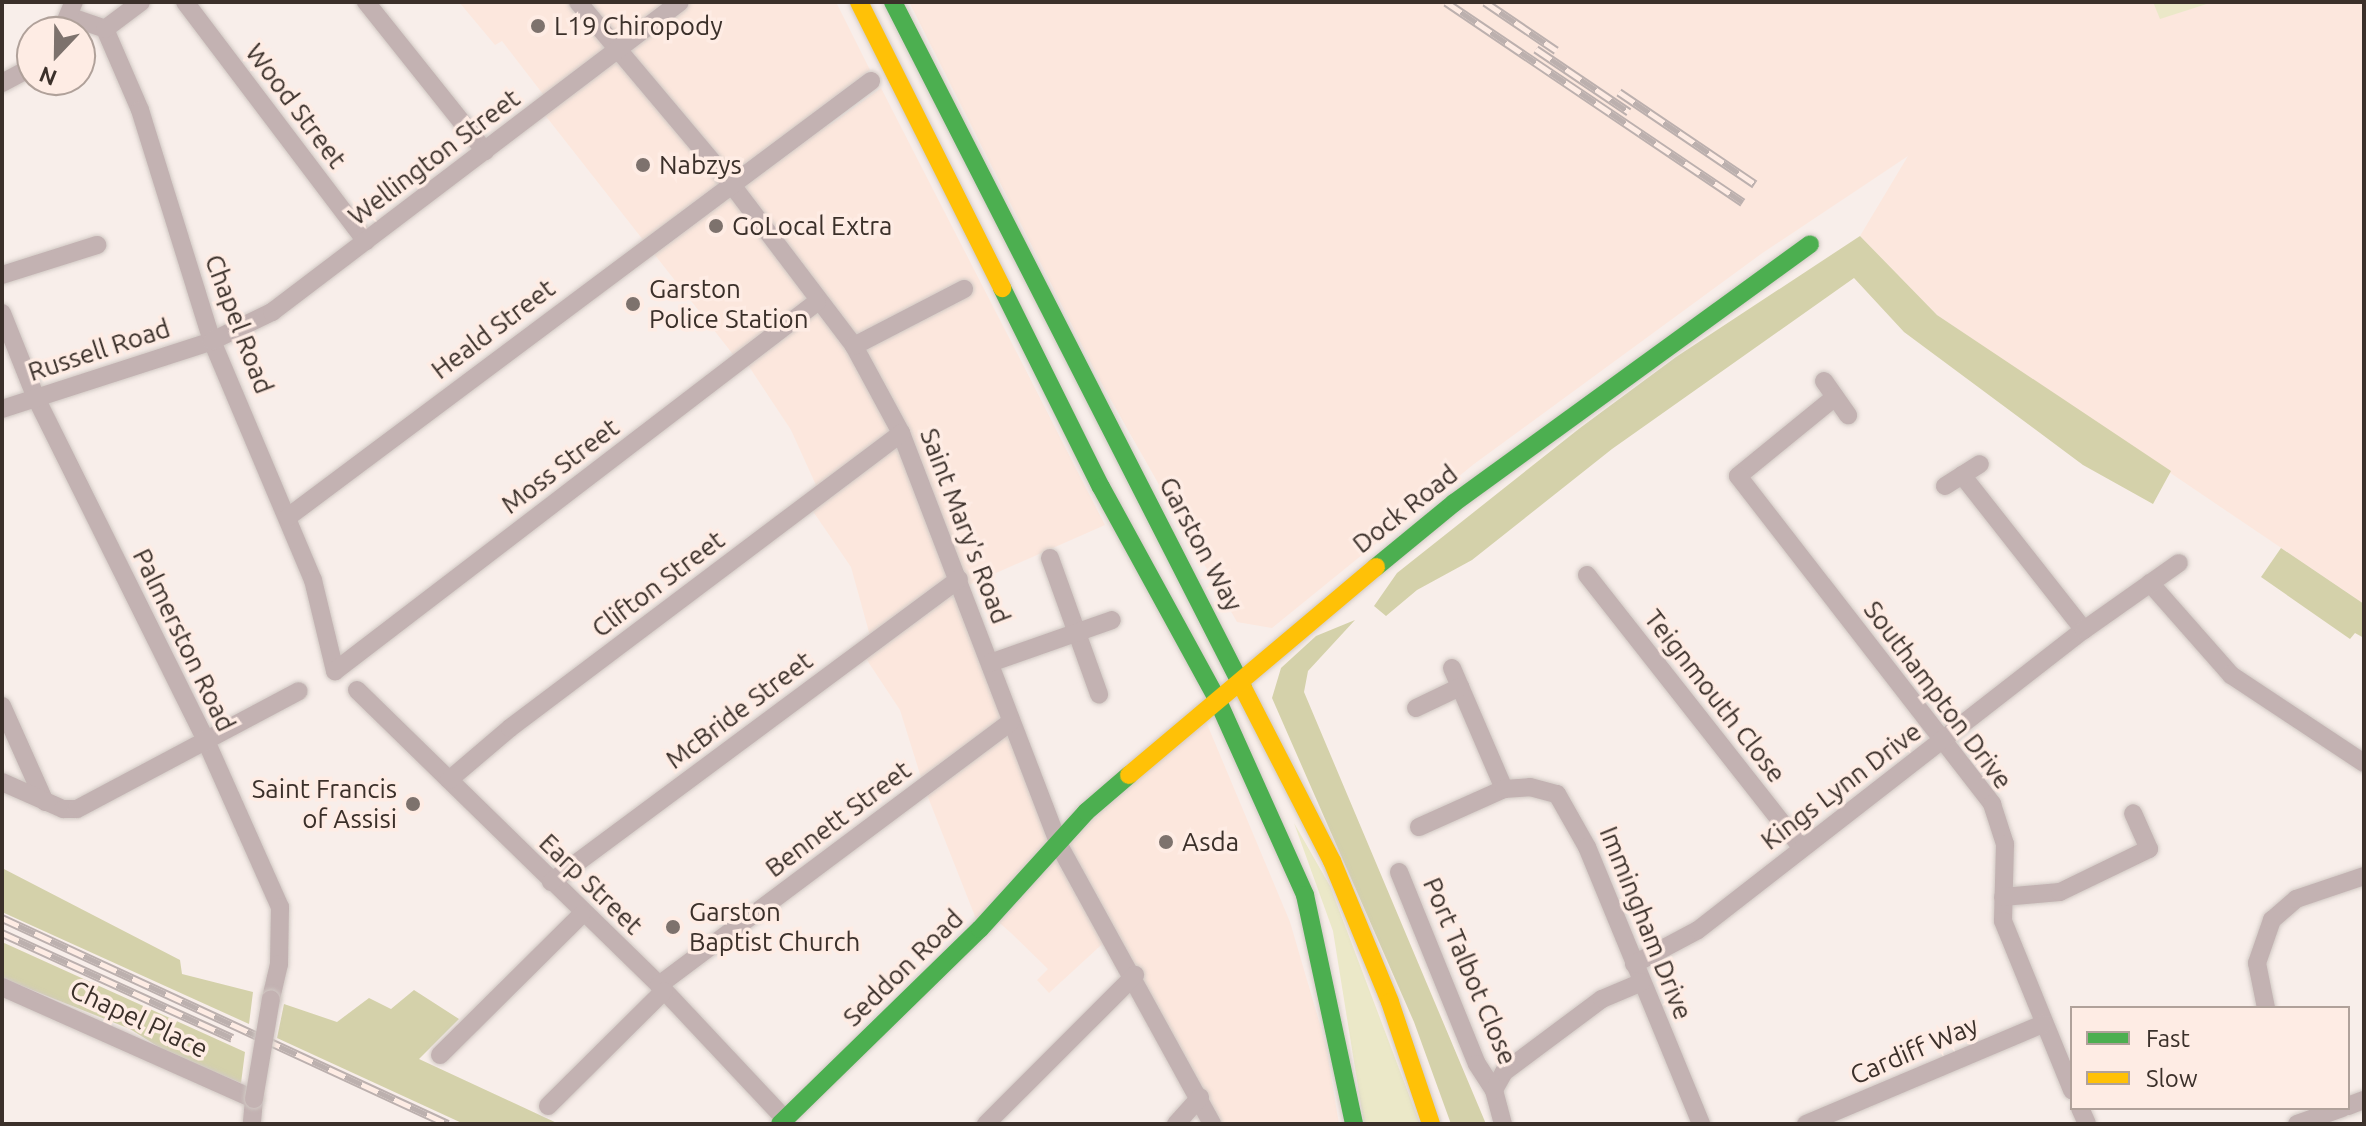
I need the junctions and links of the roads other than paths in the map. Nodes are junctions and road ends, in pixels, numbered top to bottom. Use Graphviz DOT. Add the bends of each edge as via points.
graph roads {
  1 [pos="141,2"];
  2 [pos="185,2"];
  3 [pos="366,2"];
  4 [pos="578,2"];
  5 [pos="680,2"];
  6 [pos="859,2"];
  7 [pos="893,2"];
  8 [pos="96,26"];
  9 [pos="105,29"];
  10 [pos="617,50"];
  11 [pos="871,81"];
  12 [pos="485,151"];
  13 [pos="732,185"];
  14 [pos="366,241"];
  15 [pos="1810,244"];
  16 [pos="97,245"];
  17 [pos="2,275"];
  18 [pos="964,289"];
  19 [pos="817,302"];
  20 [pos="2,313"];
  21 [pos="212,341"];
  22 [pos="854,346"];
  23 [pos="1824,381"];
  24 [pos="1835,397"];
  25 [pos="36,398"];
  26 [pos="2,409"];
  27 [pos="1848,415"];
  28 [pos="901,433"];
  29 [pos="1980,464"];
  30 [pos="1962,475"];
  31 [pos="1945,486"];
  32 [pos="288,517"];
  33 [pos="1050,558"];
  34 [pos="2179,563"];
  35 [pos="1587,575"];
  36 [pos="959,579"];
  37 [pos="2150,583"];
  38 [pos="1112,620"];
  39 [pos="2084,630"];
  40 [pos="1078,632"];
  41 [pos="990,663"];
  42 [pos="1452,668"];
  43 [pos="335,671"];
  44 [pos="1242,677"];
  45 [pos="1460,687"];
  46 [pos="357,690"];
  47 [pos="299,691"];
  48 [pos="1099,694"];
  49 [pos="1217,699"];
  50 [pos="2,706"];
  51 [pos="1416,708"];
  52 [pos="1010,722"];
  53 [pos="1945,740"];
  54 [pos="206,741"];
  55 [pos="2364,763"];
  56 [pos="449,780"];
  57 [pos="2,782"];
  58 [pos="1504,789"];
  59 [pos="45,802"];
  60 [pos="2133,813"];
  61 [pos="1419,827"];
  62 [pos="1060,847"];
  63 [pos="1802,848"];
  64 [pos="1399,872"];
  65 [pos="2364,876"];
  66 [pos="551,882"];
  67 [pos="2003,897"];
  68 [pos="582,914"];
  69 [pos="1634,964"];
  70 [pos="1135,975"];
  71 [pos="1642,982"];
  72 [pos="2,987"];
  73 [pos="662,988"];
  74 [pos="2266,1006"];
  75 [pos="2043,1024"];
  76 [pos="440,1055"];
  77 [pos="2070,1085"];
  78 [pos="1494,1090"];
  79 [pos="1200,1097"];
  80 [pos="254,1099"];
  81 [pos="548,1106"];
  82 [pos="2334,1110"];
  83 [pos="2305,1117"];
  84 [pos="782,1122"];
  85 [pos="252,1124"];
  86 [pos="986,1124"];
  87 [pos="1176,1124"];
  88 [pos="1212,1124"];
  89 [pos="1354,1124"];
  90 [pos="1431,1124"];
  91 [pos="1503,1124"];
  92 [pos="1701,1124"];
  93 [pos="1806,1124"];
  1 -- 9 [label="street"];
  2 -- 14 [label="street, Wood Street"];
  3 -- 12 [label="street"];
  4 -- 10 [label="street, Saint Mary's Road"];
  5 -- 10 [label="street, Wellington Street"];
  6 -- 49 [label="main road" via="1101,487"];
  7 -- 44 [label="main road, Garston Way" via="1106,424"];
  8 -- 9 [label="street"];
  9 -- 21 [label="street, Chapel Road" via="140,110"];
  10 -- 12 [label="street, Wellington Street"];
  10 -- 13 [label="street, Saint Mary's Road"];
  11 -- 13 [label="street, Heald Street"];
  12 -- 14 [label="street, Wellington Street"];
  13 -- 19 [label="street, Saint Mary's Road"];
  13 -- 32 [label="street, Heald Street"];
  14 -- 21 [label="street, Wellington Street" via="272,312"];
  15 -- 44 [label="main road, Dock Road" via="1454,503"];
  16 -- 17 [label="street"];
  18 -- 22 [label="street"];
  19 -- 22 [label="street, Saint Mary's Road"];
  19 -- 43 [label="street, Moss Street"];
  20 -- 25 [label="street, Palmerston Road"];
  21 -- 25 [label="street, Russell Road"];
  21 -- 32 [label="street, Chapel Road"];
  22 -- 28 [label="street, Saint Mary's Road"];
  23 -- 24 [label="street"];
  24 -- 27 [label="street"];
  24 -- 53 [label="street, Southampton Drive" via="1738,476"];
  25 -- 26 [label="street, Russell Road"];
  25 -- 54 [label="street, Palmerston Road"];
  28 -- 36 [label="street, Saint Mary's Road"];
  28 -- 56 [label="street, Clifton Street" via="510,728"];
  29 -- 30 [label="street"];
  30 -- 31 [label="street"];
  30 -- 39 [label="street"];
  32 -- 43 [label="street, Chapel Road" via="313,580"];
  33 -- 40 [label="street"];
  34 -- 37 [label="street, Kings Lynn Drive"];
  35 -- 63 [label="street, Teignmouth Close"];
  36 -- 41 [label="street, Saint Mary's Road"];
  36 -- 66 [label="street, McBride Street"];
  37 -- 39 [label="street, Kings Lynn Drive"];
  37 -- 55 [label="street" via="2231,675"];
  38 -- 40 [label="street"];
  39 -- 53 [label="street, Kings Lynn Drive"];
  40 -- 41 [label="street"];
  40 -- 48 [label="street"];
  41 -- 52 [label="street, Saint Mary's Road"];
  42 -- 45 [label="street"];
  44 -- 49 [label="main road, Dock Road"];
  44 -- 90 [label="main road, Garston Way" via="1332,861 1390,1002"];
  45 -- 51 [label="street"];
  45 -- 58 [label="street"];
  46 -- 56 [label="street, Earp Street"];
  47 -- 54 [label="street"];
  49 -- 62 [label="main road, Dock Road" via="1086,812"];
  49 -- 89 [label="main road" via="1305,895"];
  50 -- 59 [label="street"];
  52 -- 62 [label="street, Saint Mary's Road"];
  52 -- 73 [label="street, Bennett Street"];
  53 -- 63 [label="street, Kings Lynn Drive"];
  53 -- 67 [label="street, Southampton Drive" via="1992,804 2005,844"];
  54 -- 59 [label="street" via="77,809"];
  54 -- 80 [label="street, Palmerston Road, bridge" via="280,907 279,964"];
  56 -- 66 [label="street, Earp Street"];
  57 -- 59 [label="street"];
  58 -- 61 [label="street, Immingham Drive"];
  58 -- 69 [label="street, Immingham Drive" via="1530,787 1557,794 1568,806"];
  60 -- 67 [label="street" via="2149,849 2060,892"];
  62 -- 70 [label="street, Saint Mary's Road"];
  62 -- 84 [label="main road, Seddon Road"];
  63 -- 69 [label="street, Kings Lynn Drive" via="1698,930"];
  64 -- 78 [label="street, Port Talbot Close" via="1477,1064"];
  65 -- 74 [label="street" via="2296,899 2272,920 2257,963"];
  66 -- 68 [label="street, Earp Street"];
  67 -- 75 [label="street, Southampton Drive" via="2003,921 2015,960"];
  68 -- 73 [label="street, Earp Street"];
  68 -- 76 [label="street"];
  69 -- 71 [label="street, Immingham Drive"];
  70 -- 79 [label="street, Saint Mary's Road"];
  70 -- 86 [label="street"];
  71 -- 78 [label="street, Port Talbot Close" via="1602,999 1564,1025 1504,1072"];
  71 -- 92 [label="street, Immingham Drive"];
  72 -- 80 [label="street, Chapel Place"];
  73 -- 81 [label="street, Bennett Street"];
  73 -- 84 [label="street, Earp Street"];
  75 -- 77 [label="street, Southampton Drive"];
  75 -- 93 [label="street, Cardiff Way"];
  78 -- 91 [label="street, Port Talbot Close"];
  79 -- 87 [label="street"];
  79 -- 88 [label="street, Saint Mary's Road"];
  80 -- 85 [label="street"];
  82 -- 83 [label="street"];
}
